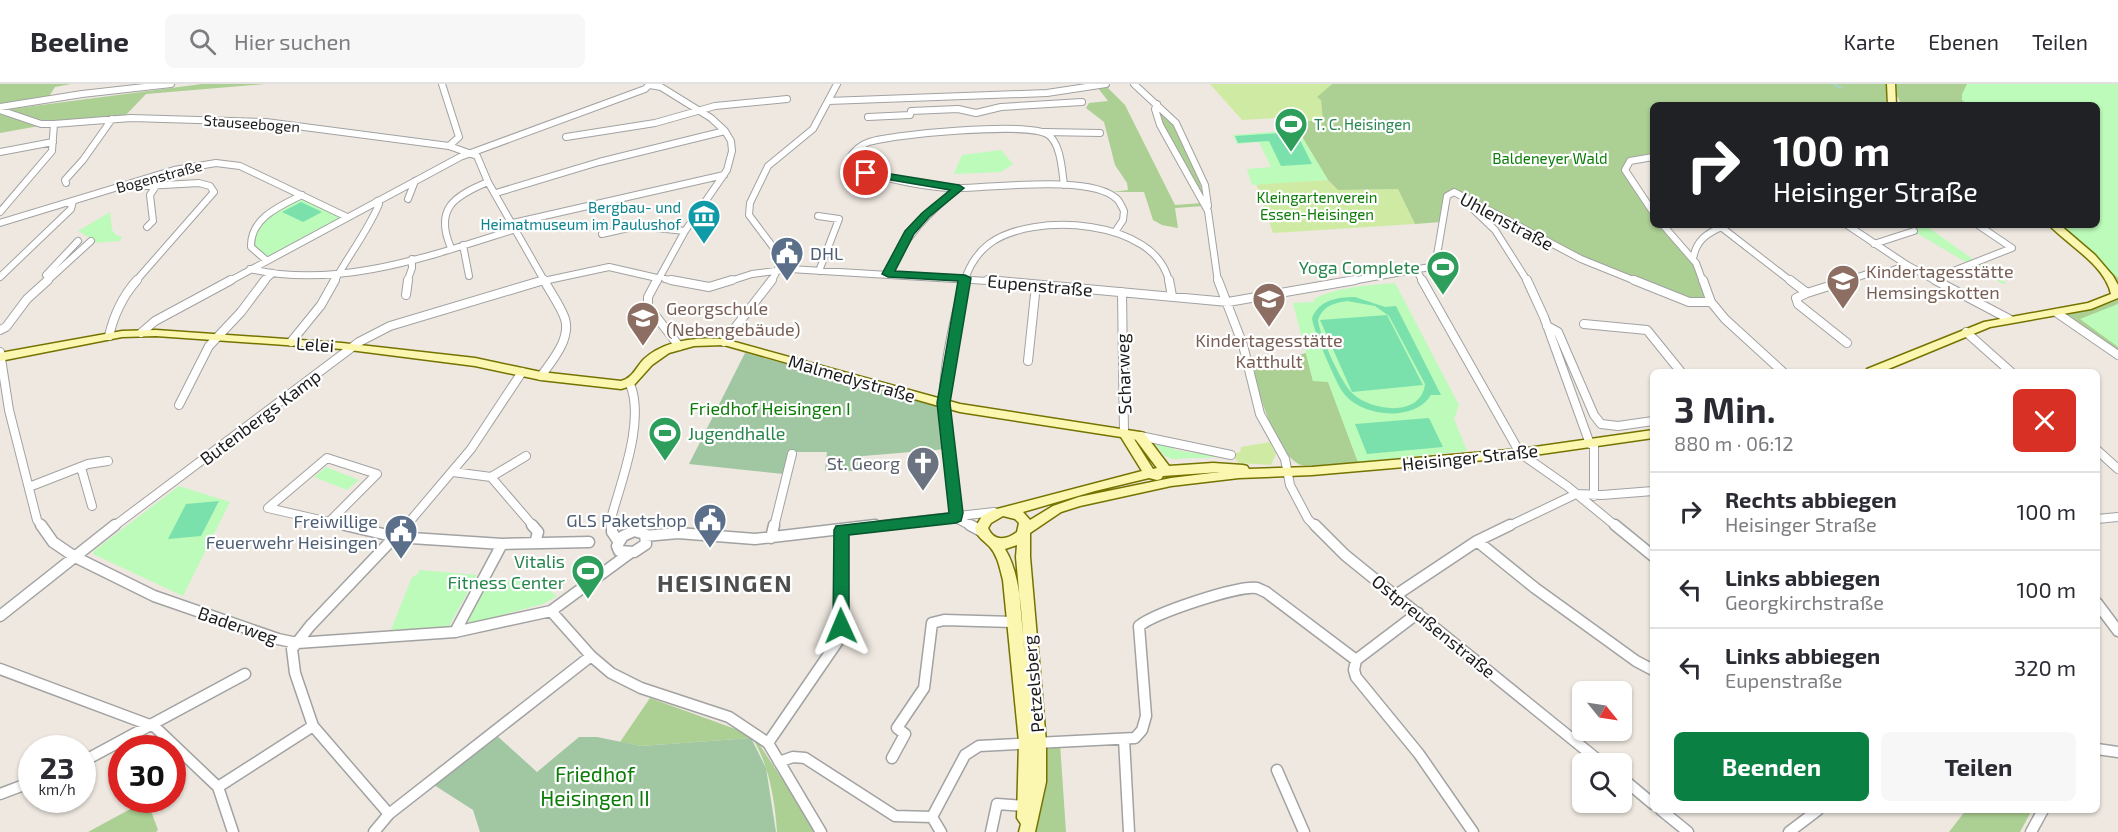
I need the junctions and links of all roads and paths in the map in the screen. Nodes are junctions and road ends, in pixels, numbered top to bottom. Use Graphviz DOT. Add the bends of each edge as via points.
graph roads {
  1 [pos="171,84"];
  2 [pos="442,84"];
  3 [pos="633,84"];
  4 [pos="638,84"];
  5 [pos="837,84"];
  6 [pos="1106,84"];
  7 [pos="1134,84"];
  8 [pos="1891,84"];
  9 [pos="649,85"];
  10 [pos="630,95"];
  11 [pos="977,96"];
  12 [pos="787,99"];
  13 [pos="828,101"];
  14 [pos="1082,102"];
  15 [pos="1892,102"];
  16 [pos="1157,104"];
  17 [pos="0,107"];
  18 [pos="700,111"];
  19 [pos="976,115"];
  20 [pos="868,117"];
  21 [pos="1171,117"];
  22 [pos="112,119"];
  23 [pos="1158,119"];
  24 [pos="54,124"];
  25 [pos="725,131"];
  26 [pos="1042,132"];
  27 [pos="1100,133"];
  28 [pos="566,137"];
  29 [pos="53,142"];
  30 [pos="449,146"];
  31 [pos="0,152"];
  32 [pos="468,153"];
  33 [pos="1650,158"];
  34 [pos="724,175"];
  35 [pos="415,181"];
  36 [pos="488,182"];
  37 [pos="66,183"];
  38 [pos="1064,185"];
  39 [pos="156,186"];
  40 [pos="116,188"];
  41 [pos="959,188"];
  42 [pos="496,194"];
  43 [pos="302,195"];
  44 [pos="1465,196"];
  45 [pos="408,199"];
  46 [pos="73,201"];
  47 [pos="377,201"];
  48 [pos="1650,208"];
  49 [pos="1208,210"];
  50 [pos="0,212"];
  51 [pos="818,216"];
  52 [pos="347,217"];
  53 [pos="0,224"];
  54 [pos="514,226"];
  55 [pos="147,227"];
  56 [pos="1666,228"];
  57 [pos="1720,228"];
  58 [pos="1726,228"];
  59 [pos="1851,228"];
  60 [pos="1982,228"];
  61 [pos="2057,228"];
  62 [pos="685,231"];
  63 [pos="1914,231"];
  64 [pos="1115,232"];
  65 [pos="602,234"];
  66 [pos="78,241"];
  67 [pos="91,241"];
  68 [pos="1874,244"];
  69 [pos="463,245"];
  70 [pos="451,248"];
  71 [pos="1693,259"];
  72 [pos="266,260"];
  73 [pos="412,260"];
  74 [pos="1907,265"];
  75 [pos="250,269"];
  76 [pos="779,270"];
  77 [pos="819,271"];
  78 [pos="1417,271"];
  79 [pos="273,273"];
  80 [pos="337,273"];
  81 [pos="888,274"];
  82 [pos="469,276"];
  83 [pos="0,277"];
  84 [pos="661,278"];
  85 [pos="965,278"];
  86 [pos="1933,279"];
  87 [pos="543,280"];
  88 [pos="44,284"];
  89 [pos="1036,285"];
  90 [pos="1122,292"];
  91 [pos="1807,293"];
  92 [pos="406,295"];
  93 [pos="1172,296"];
  94 [pos="1228,302"];
  95 [pos="1711,302"];
  96 [pos="2057,313"];
  97 [pos="2009,319"];
  98 [pos="1584,324"];
  99 [pos="1547,326"];
  100 [pos="0,330"];
  101 [pos="1966,332"];
  102 [pos="141,333"];
  103 [pos="109,336"];
  104 [pos="218,337"];
  105 [pos="291,342"];
  106 [pos="724,342"];
  107 [pos="1847,343"];
  108 [pos="679,345"];
  109 [pos="353,347"];
  110 [pos="2118,355"];
  111 [pos="0,356"];
  112 [pos="1028,361"];
  113 [pos="1679,369"];
  114 [pos="1780,369"];
  115 [pos="1878,369"];
  116 [pos="2008,369"];
  117 [pos="522,372"];
  118 [pos="541,376"];
  119 [pos="630,384"];
  120 [pos="179,405"];
  121 [pos="945,410"];
  122 [pos="1650,422"];
  123 [pos="1124,433"];
  124 [pos="1650,434"];
  125 [pos="1140,436"];
  126 [pos="1592,444"];
  127 [pos="1520,453"];
  128 [pos="2100,453"];
  129 [pos="792,454"];
  130 [pos="1231,455"];
  131 [pos="526,456"];
  132 [pos="108,461"];
  133 [pos="79,468"];
  134 [pos="2118,470"];
  135 [pos="1286,471"];
  136 [pos="453,472"];
  137 [pos="491,477"];
  138 [pos="1160,478"];
  139 [pos="28,487"];
  140 [pos="1650,491"];
  141 [pos="1576,494"];
  142 [pos="1594,496"];
  143 [pos="92,506"];
  144 [pos="1008,511"];
  145 [pos="994,513"];
  146 [pos="2118,517"];
  147 [pos="956,518"];
  148 [pos="2100,519"];
  149 [pos="329,522"];
  150 [pos="614,524"];
  151 [pos="842,530"];
  152 [pos="1025,532"];
  153 [pos="628,533"];
  154 [pos="396,537"];
  155 [pos="988,537"];
  156 [pos="771,538"];
  157 [pos="646,540"];
  158 [pos="589,542"];
  159 [pos="1477,542"];
  160 [pos="535,543"];
  161 [pos="502,544"];
  162 [pos="619,546"];
  163 [pos="630,553"];
  164 [pos="1650,554"];
  165 [pos="75,557"];
  166 [pos="607,569"];
  167 [pos="1396,595"];
  168 [pos="2100,607"];
  169 [pos="550,611"];
  170 [pos="1418,613"];
  171 [pos="0,616"];
  172 [pos="1012,622"];
  173 [pos="2118,630"];
  174 [pos="454,632"];
  175 [pos="297,643"];
  176 [pos="591,656"];
  177 [pos="1356,660"];
  178 [pos="1650,668"];
  179 [pos="0,669"];
  180 [pos="245,674"];
  181 [pos="152,725"];
  182 [pos="313,726"];
  183 [pos="1124,739"];
  184 [pos="1032,742"];
  185 [pos="768,743"];
  186 [pos="2100,749"];
  187 [pos="2118,752"];
  188 [pos="1590,753"];
  189 [pos="96,755"];
  190 [pos="892,758"];
  191 [pos="779,762"];
  192 [pos="1276,770"];
  193 [pos="1632,786"];
  194 [pos="18,787"];
  195 [pos="218,787"];
  196 [pos="0,794"];
  197 [pos="1650,801"];
  198 [pos="1025,806"];
  199 [pos="1665,813"];
  200 [pos="1814,813"];
  201 [pos="2041,813"];
  202 [pos="389,814"];
  203 [pos="932,816"];
  204 [pos="233,832"];
  205 [pos="374,832"];
  206 [pos="820,832"];
  207 [pos="941,832"];
  208 [pos="991,832"];
  209 [pos="1026,832"];
  210 [pos="1129,832"];
  211 [pos="1304,832"];
  212 [pos="1473,832"];
  213 [pos="1688,832"];
  214 [pos="1789,832"];
  215 [pos="2031,832"];
  1 -- 17 [label="street"];
  2 -- 30 [label="street" via="459,137"];
  3 -- 10 [label="street"];
  4 -- 10 [label="street"];
  5 -- 13 [label="street"];
  6 -- 11 [label="street" via="1063,92"];
  7 -- 16 [label="street, Ostpreußenstraße"];
  8 -- 15 [label="main road"];
  9 -- 10 [label="street"];
  9 -- 18 [label="street" via="661,87"];
  10 -- 32 [label="street"];
  11 -- 13 [label="street"];
  11 -- 19 [label="street"];
  12 -- 18 [label="street"];
  13 -- 76 [label="street" via="809,133 770,164 750,203 749,215 779,256"];
  14 -- 19 [label="street" via="1001,107"];
  16 -- 21 [label="street, Ostpreußenstraße"];
  16 -- 23 [label="street"];
  17 -- 24 [label="street" via="23,118"];
  18 -- 25 [label="street"];
  18 -- 28 [label="street" via="655,123"];
  19 -- 20 [label="street" via="958,109"];
  21 -- 23 [label="street"];
  21 -- 49 [label="street, Ostpreußenstraße" via="1205,185"];
  22 -- 24 [label="street, Stauseebogen"];
  22 -- 30 [label="street, Stauseebogen" via="266,122"];
  22 -- 37 [label="street"];
  23 -- 49 [label="street"];
  24 -- 29 [label="street"];
  25 -- 34 [label="street" via="732,151"];
  25 -- 42 [label="street" via="607,159"];
  26 -- 27 [label="street"];
  26 -- 38 [label="street" via="1052,140"];
  26 -- 41 [label="street" via="969,131 900,138 866,144 850,155 850,164 866,173"];
  29 -- 31 [label="street"];
  29 -- 50 [label="street" via="48,157"];
  30 -- 32 [label="street, Stauseebogen"];
  32 -- 35 [label="street"];
  32 -- 36 [label="street" via="477,156"];
  33 -- 48 [label="street" via="1630,161 1625,170"];
  34 -- 54 [label="street"];
  34 -- 62 [label="street"];
  35 -- 45 [label="street"];
  35 -- 47 [label="street"];
  36 -- 42 [label="street"];
  36 -- 70 [label="street" via="462,194 446,210 444,229"];
  38 -- 41 [label="street"];
  38 -- 64 [label="street" via="1097,188 1117,199 1124,212"];
  39 -- 40 [label="street"];
  39 -- 55 [label="street" via="150,195 153,221"];
  39 -- 103 [label="street" via="199,183 210,186 214,192 127,291 114,314"];
  40 -- 43 [label="street, Bogenstraße" via="189,166 216,163 240,166"];
  40 -- 46 [label="street, Bogenstraße"];
  41 -- 81 [label="street" via="909,233"];
  42 -- 54 [label="street"];
  43 -- 52 [label="street, Bogenstraße"];
  43 -- 72 [label="street" via="275,210 254,230 251,247"];
  44 -- 78 [label="street, Uhlenstraße" via="1448,194 1436,261"];
  44 -- 95 [label="street, Uhlenstraße" via="1581,259 1689,302"];
  44 -- 99 [label="street" via="1507,248 1529,283"];
  46 -- 53 [label="street, Bogenstraße"];
  46 -- 83 [label="street" via="71,209"];
  47 -- 52 [label="street"];
  47 -- 80 [label="street" via="379,208"];
  49 -- 94 [label="street, Ostpreußenstraße" via="1217,278"];
  51 -- 77 [label="street" via="839,220"];
  52 -- 72 [label="street"];
  54 -- 69 [label="street"];
  54 -- 87 [label="street"];
  56 -- 71 [label="street"];
  57 -- 71 [label="street" via="1700,239"];
  58 -- 91 [label="street"];
  59 -- 68 [label="street"];
  60 -- 86 [label="street" via="2012,248"];
  61 -- 96 [label="main road" via="2117,288 2116,295 2108,299"];
  62 -- 65 [label="street" via="637,226"];
  62 -- 84 [label="street"];
  63 -- 68 [label="street"];
  64 -- 85 [label="street" via="1061,224 1007,234 977,253"];
  64 -- 93 [label="street" via="1159,256 1171,274"];
  66 -- 88 [label="street" via="40,283"];
  67 -- 88 [label="street"];
  68 -- 74 [label="street"];
  69 -- 70 [label="street"];
  69 -- 82 [label="street"];
  70 -- 73 [label="street"];
  71 -- 95 [label="street"];
  72 -- 75 [label="street"];
  73 -- 80 [label="street"];
  73 -- 92 [label="street"];
  74 -- 86 [label="street"];
  74 -- 91 [label="street"];
  75 -- 79 [label="street"];
  75 -- 102 [label="street"];
  76 -- 77 [label="street, Eupenstraße"];
  76 -- 84 [label="street, Eupenstraße" via="710,286"];
  76 -- 106 [label="street"];
  77 -- 81 [label="street, Eupenstraße"];
  78 -- 94 [label="street"];
  78 -- 127 [label="street"];
  79 -- 80 [label="street"];
  79 -- 104 [label="street"];
  80 -- 105 [label="street" via="316,313"];
  81 -- 85 [label="street, Eupenstraße"];
  84 -- 87 [label="street, Butenbergs Kamp" via="609,267"];
  84 -- 108 [label="street" via="648,297 648,306"];
  85 -- 89 [label="street, Eupenstraße"];
  85 -- 121 [label="street"];
  86 -- 97 [label="street"];
  87 -- 109 [label="street, Butenbergs Kamp" via="390,326"];
  87 -- 118 [label="street" via="565,319 566,329"];
  88 -- 100 [label="street"];
  89 -- 90 [label="street, Eupenstraße"];
  89 -- 112 [label="street"];
  90 -- 93 [label="street, Eupenstraße"];
  90 -- 123 [label="street, Scharweg"];
  91 -- 107 [label="street" via="1796,297 1798,304"];
  93 -- 94 [label="street, Eupenstraße"];
  94 -- 135 [label="street, Ostpreußenstraße" via="1260,414 1285,459"];
  95 -- 114 [label="street"];
  96 -- 97 [label="main road"];
  96 -- 110 [label="street"];
  97 -- 101 [label="main road"];
  98 -- 113 [label="street" via="1647,330"];
  99 -- 122 [label="street" via="1558,332 1601,424"];
  99 -- 126 [label="street"];
  101 -- 115 [label="main road"];
  101 -- 116 [label="street"];
  102 -- 103 [label="main road, Lelei"];
  102 -- 104 [label="main road, Lelei"];
  103 -- 111 [label="main road, Lelei"];
  104 -- 105 [label="main road, Lelei"];
  104 -- 120 [label="street" via="207,349"];
  105 -- 109 [label="main road, Lelei"];
  106 -- 108 [label="main road, Malmedystraße"];
  106 -- 121 [label="main road, Malmedystraße"];
  108 -- 119 [label="main road" via="654,357"];
  109 -- 117 [label="main road, Lelei" via="475,362"];
  109 -- 165 [label="street, Butenbergs Kamp"];
  111 -- 139 [label="street, Baderweg"];
  117 -- 118 [label="main road, Lelei"];
  117 -- 136 [label="street"];
  118 -- 119 [label="main road, Lelei"];
  119 -- 150 [label="street" via="634,389 634,425 612,515"];
  121 -- 123 [label="main road, Malmedystraße" via="960,408"];
  121 -- 147 [label="street"];
  123 -- 125 [label="main road"];
  123 -- 138 [label="main road, Scharweg"];
  124 -- 126 [label="main road, Heisinger Straße"];
  125 -- 130 [label="street"];
  125 -- 138 [label="main road, Scharweg"];
  126 -- 127 [label="main road, Heisinger Straße"];
  126 -- 142 [label="street"];
  127 -- 135 [label="main road, Heisinger Straße"];
  127 -- 141 [label="street"];
  128 -- 134 [label="street"];
  129 -- 156 [label="street"];
  131 -- 137 [label="street"];
  132 -- 133 [label="street"];
  133 -- 139 [label="street"];
  133 -- 143 [label="street"];
  135 -- 138 [label="main road, Heisinger Straße"];
  135 -- 167 [label="street, Ostpreußenstraße" via="1314,526"];
  136 -- 137 [label="street"];
  136 -- 154 [label="street"];
  137 -- 160 [label="street" via="538,532"];
  138 -- 144 [label="main road, Heisinger Straße"];
  138 -- 152 [label="main road, Heisinger Straße" via="1068,505"];
  139 -- 165 [label="street, Baderweg" via="41,528"];
  140 -- 142 [label="street"];
  141 -- 142 [label="street"];
  141 -- 159 [label="street"];
  141 -- 164 [label="street"];
  144 -- 145 [label="main road"];
  144 -- 152 [label="main road" via="1022,517"];
  145 -- 147 [label="street"];
  145 -- 155 [label="main road" via="985,519"];
  146 -- 148 [label="street"];
  147 -- 151 [label="street"];
  147 -- 155 [label="street"];
  149 -- 149 [label="street" via="373,478 377,474 327,458 268,508"];
  149 -- 154 [label="street"];
  150 -- 153 [label="street"];
  150 -- 162 [label="street" via="612,532"];
  151 -- 156 [label="street"];
  151 -- 185 [label="street" via="842,622 838,641"];
  152 -- 155 [label="main road, Heisinger Straße" via="1011,543"];
  152 -- 184 [label="main road, Petzelsberg"];
  153 -- 157 [label="street" via="640,532"];
  153 -- 162 [label="street"];
  154 -- 161 [label="street"];
  154 -- 175 [label="street"];
  155 -- 172 [label="main road, Petzelsberg" via="1007,570"];
  156 -- 157 [label="street" via="672,534"];
  157 -- 163 [label="street" via="638,551"];
  158 -- 160 [label="street"];
  159 -- 167 [label="street"];
  159 -- 178 [label="street"];
  160 -- 161 [label="street"];
  161 -- 174 [label="street"];
  162 -- 163 [label="street"];
  162 -- 166 [label="street"];
  163 -- 166 [label="street"];
  165 -- 171 [label="street, Butenbergs Kamp"];
  165 -- 175 [label="street, Baderweg" via="154,596"];
  166 -- 169 [label="street"];
  167 -- 170 [label="street, Ostpreußenstraße"];
  168 -- 173 [label="street"];
  169 -- 174 [label="street"];
  169 -- 176 [label="street"];
  170 -- 177 [label="street"];
  170 -- 188 [label="street, Ostpreußenstraße"];
  172 -- 184 [label="main road, Petzelsberg"];
  172 -- 190 [label="street" via="932,623 924,688 897,728 905,734"];
  174 -- 175 [label="street"];
  175 -- 182 [label="street, Baderweg" via="291,655"];
  176 -- 185 [label="street" via="621,679 729,717"];
  176 -- 202 [label="street"];
  177 -- 183 [label="street" via="1257,588 1159,614 1139,626 1146,720 1135,738"];
  177 -- 212 [label="street" via="1356,677 1419,753"];
  179 -- 181 [label="street"];
  180 -- 181 [label="street"];
  181 -- 189 [label="street"];
  181 -- 195 [label="street"];
  182 -- 195 [label="street"];
  182 -- 202 [label="street, Baderweg"];
  183 -- 184 [label="street"];
  183 -- 210 [label="street"];
  184 -- 198 [label="main road, Petzelsberg"];
  184 -- 203 [label="street" via="985,745 970,750"];
  184 -- 209 [label="main road, Petzelsberg" via="1038,782"];
  185 -- 191 [label="street"];
  186 -- 187 [label="street"];
  191 -- 203 [label="street" via="805,758 895,816"];
  191 -- 206 [label="street"];
  192 -- 211 [label="street"];
  193 -- 197 [label="street"];
  194 -- 196 [label="street"];
  195 -- 204 [label="street"];
  198 -- 208 [label="street" via="997,804"];
  198 -- 209 [label="main road, Petzelsberg"];
  199 -- 213 [label="street"];
  200 -- 214 [label="street"];
  201 -- 215 [label="street"];
  202 -- 205 [label="street"];
  203 -- 207 [label="street"];
}
